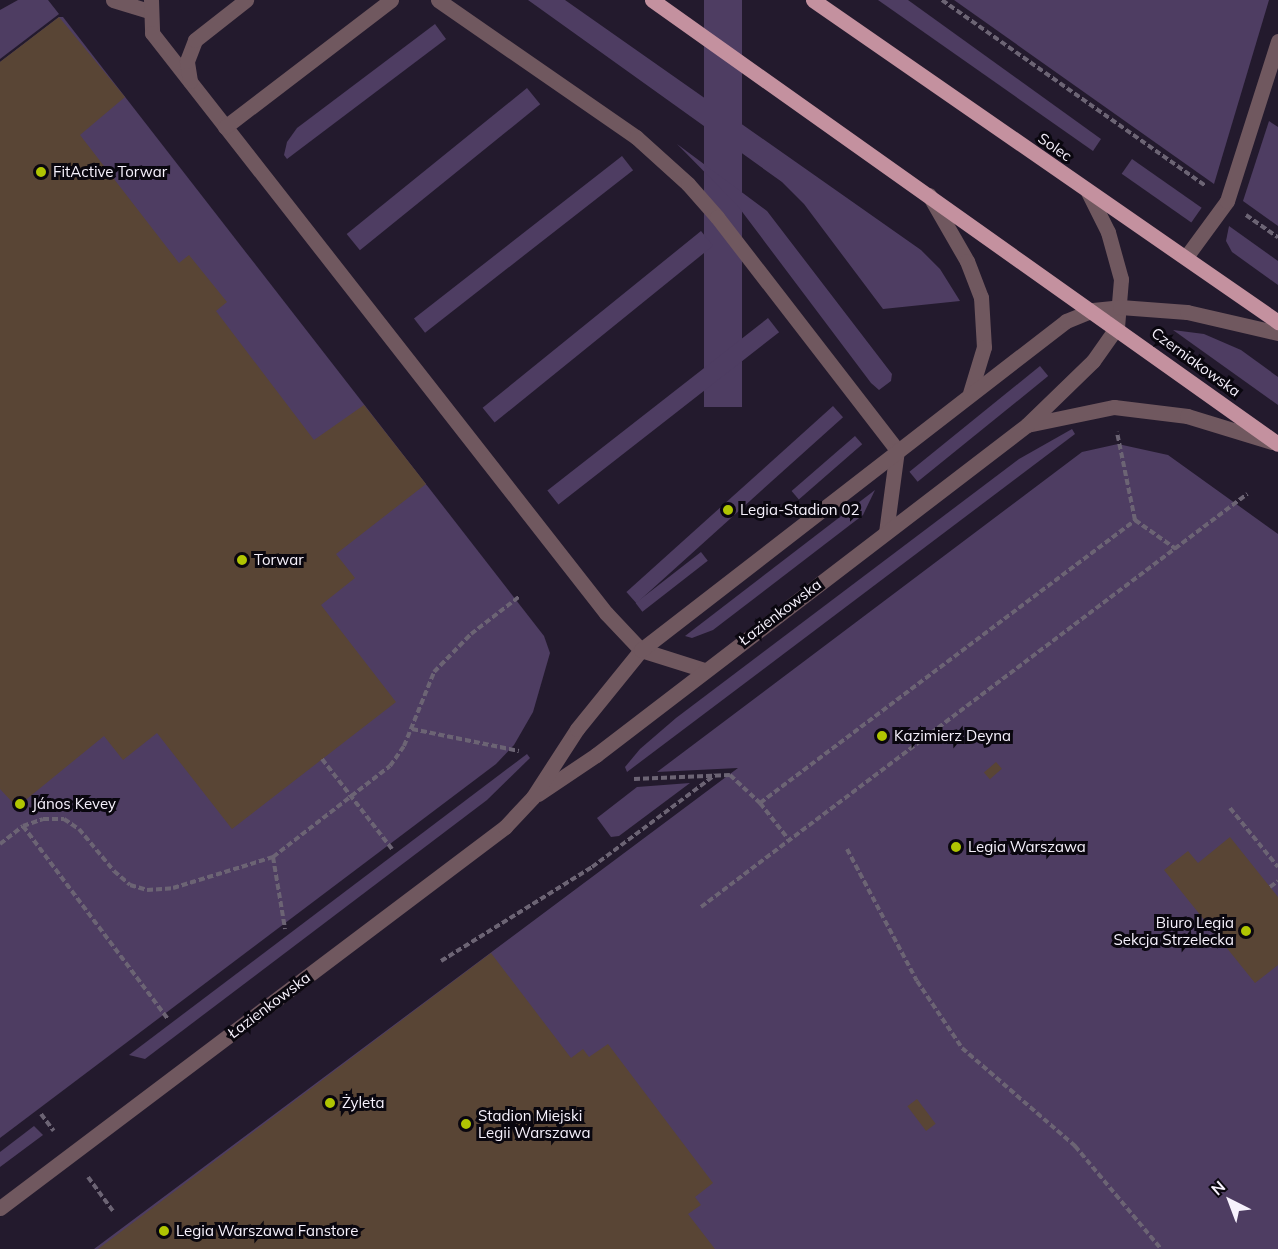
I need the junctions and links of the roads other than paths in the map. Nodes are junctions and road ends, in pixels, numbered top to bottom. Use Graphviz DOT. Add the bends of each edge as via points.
graph roads {
  1 [pos="113,0"];
  2 [pos="246,0"];
  3 [pos="391,0"];
  4 [pos="438,0"];
  5 [pos="652,0"];
  6 [pos="813,0"];
  7 [pos="827,0"];
  8 [pos="150,6"];
  9 [pos="847,25"];
  10 [pos="1278,41"];
  11 [pos="190,82"];
  12 [pos="225,127"];
  13 [pos="1088,192"];
  14 [pos="929,195"];
  15 [pos="1186,257"];
  16 [pos="1120,307"];
  17 [pos="1093,310"];
  18 [pos="1278,322"];
  19 [pos="1117,327"];
  20 [pos="1278,333"];
  21 [pos="968,396"];
  22 [pos="1027,425"];
  23 [pos="1277,443"];
  24 [pos="897,450"];
  25 [pos="885,532"];
  26 [pos="641,650"];
  27 [pos="704,670"];
  28 [pos="533,797"];
  29 [pos="0,1208"];
  1 -- 8 [label="street"];
  2 -- 11 [label="street" via="195,40 187,61"];
  3 -- 12 [label="street"];
  4 -- 24 [label="street" via="619,125 692,188"];
  5 -- 14 [label="main road"];
  6 -- 9 [label="main road, Solec"];
  7 -- 9 [label="main road"];
  8 -- 11 [label="street" via="152,33"];
  9 -- 13 [label="main road, Solec"];
  10 -- 15 [label="street" via="1227,201"];
  11 -- 12 [label="street"];
  12 -- 26 [label="street" via="586,588"];
  13 -- 15 [label="main road, Solec"];
  13 -- 16 [label="street, Łazienkowska" via="1116,254"];
  14 -- 17 [label="main road"];
  14 -- 21 [label="street" via="967,261 981,297 984,346"];
  15 -- 18 [label="main road, Solec"];
  16 -- 17 [label="street, Łazienkowska"];
  16 -- 19 [label="street, Łazienkowska"];
  16 -- 20 [label="street, Łazienkowska" via="1187,312"];
  17 -- 19 [label="main road, Czerniakowska"];
  17 -- 21 [label="street, Łazienkowska" via="1066,321"];
  19 -- 22 [label="street, Łazienkowska" via="1093,361"];
  19 -- 23 [label="main road, Czerniakowska"];
  21 -- 24 [label="street, Łazienkowska"];
  22 -- 23 [label="street, Łazienkowska" via="1114,407 1187,416"];
  22 -- 25 [label="street, Łazienkowska"];
  24 -- 25 [label="street"];
  24 -- 26 [label="street, Łazienkowska"];
  25 -- 27 [label="street, Łazienkowska"];
  26 -- 27 [label="street"];
  26 -- 28 [label="street, Łazienkowska" via="577,729"];
  27 -- 28 [label="street, Łazienkowska" via="596,755"];
  28 -- 29 [label="street, Łazienkowska" via="505,827"];
}
